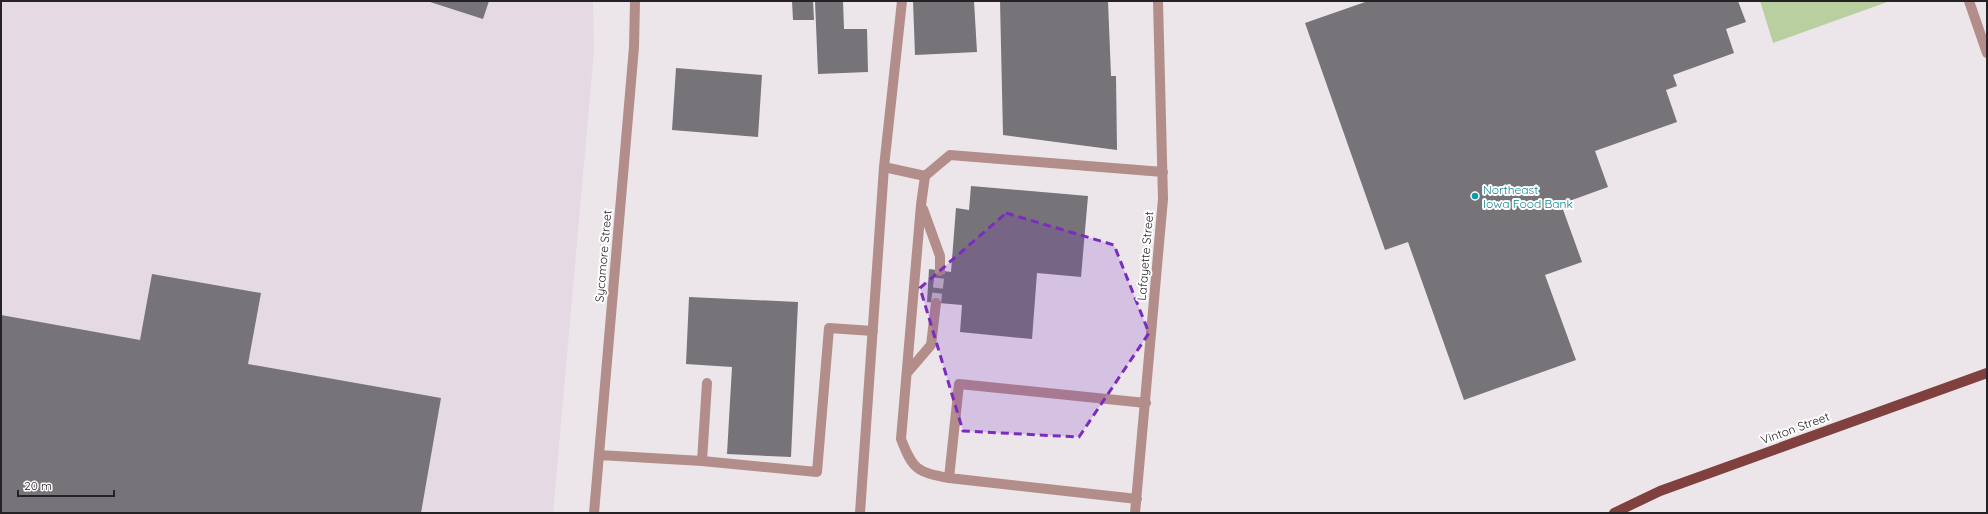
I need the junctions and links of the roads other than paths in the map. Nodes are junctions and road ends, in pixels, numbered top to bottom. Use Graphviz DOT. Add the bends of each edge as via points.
graph roads {
  1 [pos="635,1"];
  2 [pos="902,1"];
  3 [pos="1158,1"];
  4 [pos="1969,1"];
  5 [pos="1987,53"];
  6 [pos="884,167"];
  7 [pos="1163,172"];
  8 [pos="925,176"];
  9 [pos="921,205"];
  10 [pos="940,271"];
  11 [pos="936,303"];
  12 [pos="873,331"];
  13 [pos="907,373"];
  14 [pos="1987,373"];
  15 [pos="707,383"];
  16 [pos="1146,403"];
  17 [pos="598,455"];
  18 [pos="702,461"];
  19 [pos="949,478"];
  20 [pos="1137,499"];
  21 [pos="594,513"];
  22 [pos="860,513"];
  23 [pos="1135,513"];
  24 [pos="1614,513"];
  1 -- 17 [label="street, Sycamore Street" via="633,54"];
  2 -- 6 [label="street"];
  3 -- 7 [label="street, Lafayette Street"];
  4 -- 5 [label="street"];
  6 -- 8 [label="street"];
  6 -- 12 [label="street"];
  7 -- 8 [label="street" via="950,155"];
  7 -- 16 [label="street, Lafayette Street" via="1164,199"];
  8 -- 9 [label="street"];
  9 -- 10 [label="street" via="940,256"];
  9 -- 13 [label="street"];
  11 -- 13 [label="street" via="931,344"];
  12 -- 18 [label="street" via="829,328 817,472"];
  12 -- 22 [label="street"];
  13 -- 19 [label="street" via="901,439 909,462 926,474"];
  14 -- 24 [label="main road, Vinton Street" via="1660,491"];
  15 -- 18 [label="street"];
  16 -- 19 [label="street" via="959,384"];
  16 -- 20 [label="street, Lafayette Street"];
  17 -- 18 [label="street"];
  17 -- 21 [label="street, Sycamore Street"];
  19 -- 20 [label="street"];
  20 -- 23 [label="street, Lafayette Street"];
}
